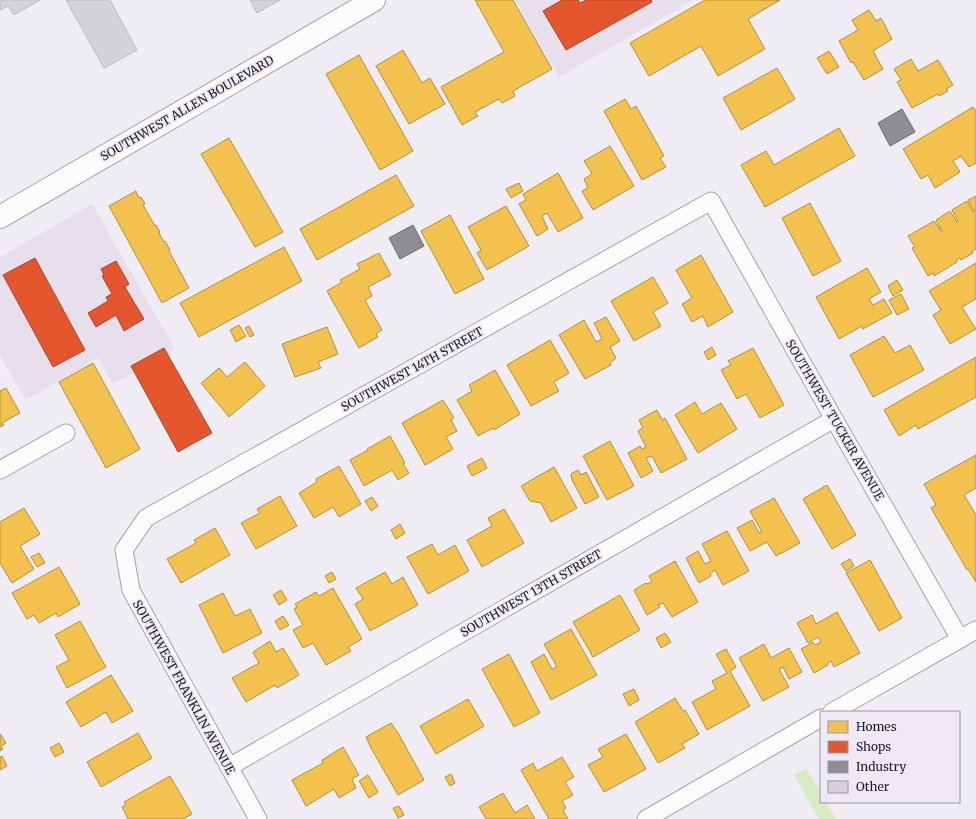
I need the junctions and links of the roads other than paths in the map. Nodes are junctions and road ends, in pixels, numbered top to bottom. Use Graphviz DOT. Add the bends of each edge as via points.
graph roads {
  1 [pos="374,0"];
  2 [pos="711,201"];
  3 [pos="0,217"];
  4 [pos="834,419"];
  5 [pos="66,433"];
  6 [pos="0,470"];
  7 [pos="124,550"];
  8 [pos="976,630"];
  9 [pos="960,638"];
  10 [pos="834,711"];
  11 [pos="820,719"];
  12 [pos="229,767"];
  13 [pos="258,819"];
  14 [pos="646,819"];
  1 -- 3 [label="main road, SOUTHWEST ALLEN BOULEVARD"];
  2 -- 4 [label="street, SOUTHWEST TUCKER AVENUE"];
  2 -- 7 [label="street, SOUTHWEST 14TH STREET" via="146,518"];
  4 -- 9 [label="street, SOUTHWEST TUCKER AVENUE"];
  4 -- 12 [label="street, SOUTHWEST 13TH STREET"];
  5 -- 6 [label="street"];
  7 -- 12 [label="street, SOUTHWEST FRANKLIN AVENUE" via="131,590"];
  8 -- 9 [label="street"];
  9 -- 10 [label="street"];
  11 -- 14 [label="street"];
  12 -- 13 [label="street, SOUTHWEST FRANKLIN AVENUE"];
}
